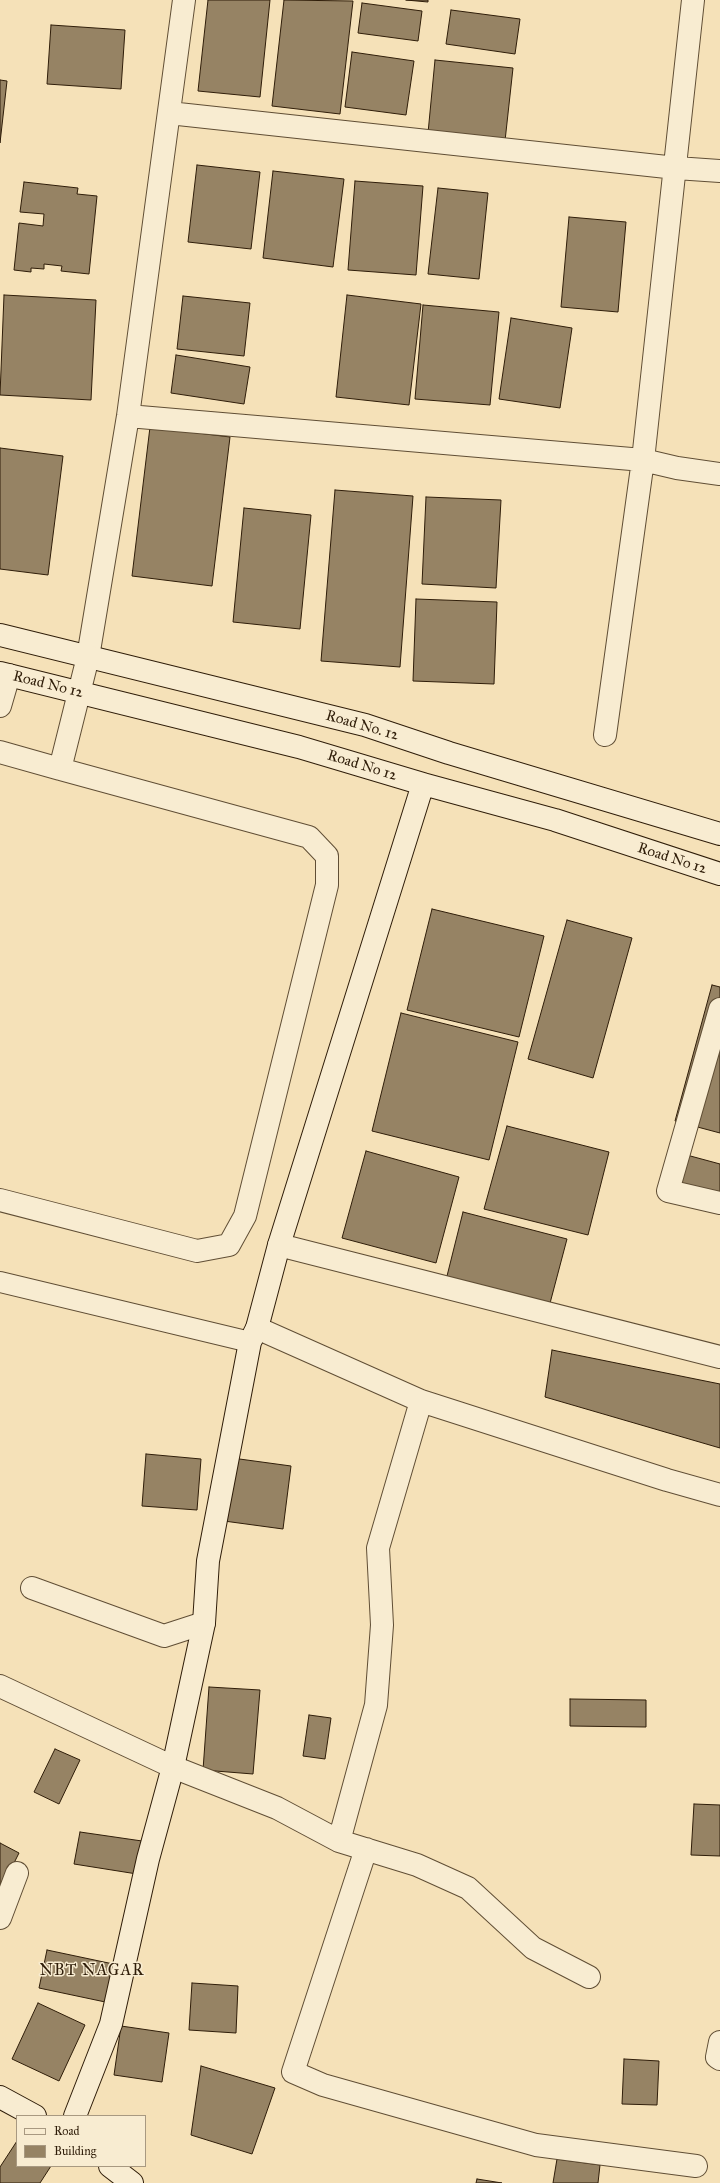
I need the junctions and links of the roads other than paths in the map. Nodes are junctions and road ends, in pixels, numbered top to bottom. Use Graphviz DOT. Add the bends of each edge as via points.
graph roads {
  1 [pos="184,0"];
  2 [pos="693,0"];
  3 [pos="169,113"];
  4 [pos="676,168"];
  5 [pos="720,171"];
  6 [pos="128,416"];
  7 [pos="643,460"];
  8 [pos="720,474"];
  9 [pos="0,635"];
  10 [pos="88,657"];
  11 [pos="4,674"];
  12 [pos="80,693"];
  13 [pos="0,706"];
  14 [pos="605,736"];
  15 [pos="0,752"];
  16 [pos="60,769"];
  17 [pos="423,784"];
  18 [pos="720,834"];
  19 [pos="720,874"];
  20 [pos="720,1009"];
  21 [pos="0,1200"];
  22 [pos="720,1203"];
  23 [pos="279,1245"];
  24 [pos="0,1282"];
  25 [pos="253,1335"];
  26 [pos="720,1357"];
  27 [pos="421,1401"];
  28 [pos="720,1494"];
  29 [pos="32,1588"];
  30 [pos="204,1623"];
  31 [pos="0,1686"];
  32 [pos="173,1767"];
  33 [pos="339,1841"];
  34 [pos="366,1849"];
  35 [pos="17,1873"];
  36 [pos="0,1918"];
  37 [pos="589,1977"];
  38 [pos="720,2042"];
  39 [pos="720,2059"];
  40 [pos="0,2097"];
  41 [pos="33,2115"];
  42 [pos="75,2115"];
  43 [pos="696,2166"];
  44 [pos="111,2167"];
  45 [pos="132,2183"];
  1 -- 3 [label="street"];
  2 -- 4 [label="street"];
  3 -- 4 [label="street"];
  3 -- 6 [label="street"];
  4 -- 5 [label="street"];
  4 -- 7 [label="street"];
  6 -- 7 [label="street"];
  6 -- 10 [label="street"];
  7 -- 8 [label="street"];
  7 -- 14 [label="street"];
  9 -- 10 [label="street, Road No. 12"];
  10 -- 12 [label="street"];
  10 -- 18 [label="street, Road No. 12" via="365,725 449,753"];
  11 -- 12 [label="street, Road No 12"];
  11 -- 13 [label="street"];
  12 -- 16 [label="street"];
  12 -- 17 [label="street, Road No 12" via="299,747"];
  15 -- 16 [label="street"];
  16 -- 21 [label="street" via="309,837 327,856 327,885 245,1216 229,1245 197,1251"];
  17 -- 19 [label="street, Road No 12" via="555,820"];
  17 -- 23 [label="street"];
  20 -- 22 [label="street" via="668,1191"];
  23 -- 25 [label="street"];
  23 -- 26 [label="street"];
  24 -- 25 [label="lane"];
  25 -- 27 [label="street"];
  25 -- 30 [label="street" via="208,1561"];
  27 -- 28 [label="street" via="667,1480"];
  27 -- 33 [label="street" via="378,1548 382,1625 376,1705"];
  29 -- 30 [label="street" via="164,1636"];
  30 -- 32 [label="street"];
  31 -- 32 [label="street"];
  32 -- 33 [label="street" via="277,1808"];
  32 -- 42 [label="street" via="148,1859 111,2024"];
  33 -- 34 [label="street"];
  34 -- 37 [label="street" via="417,1865 468,1888 533,1948"];
  34 -- 43 [label="street" via="293,2072 323,2085 536,2145"];
  35 -- 36 [label="street"];
  38 -- 39 [label="street" via="717,2057"];
  40 -- 41 [label="street"];
  44 -- 45 [label="street"];
}
